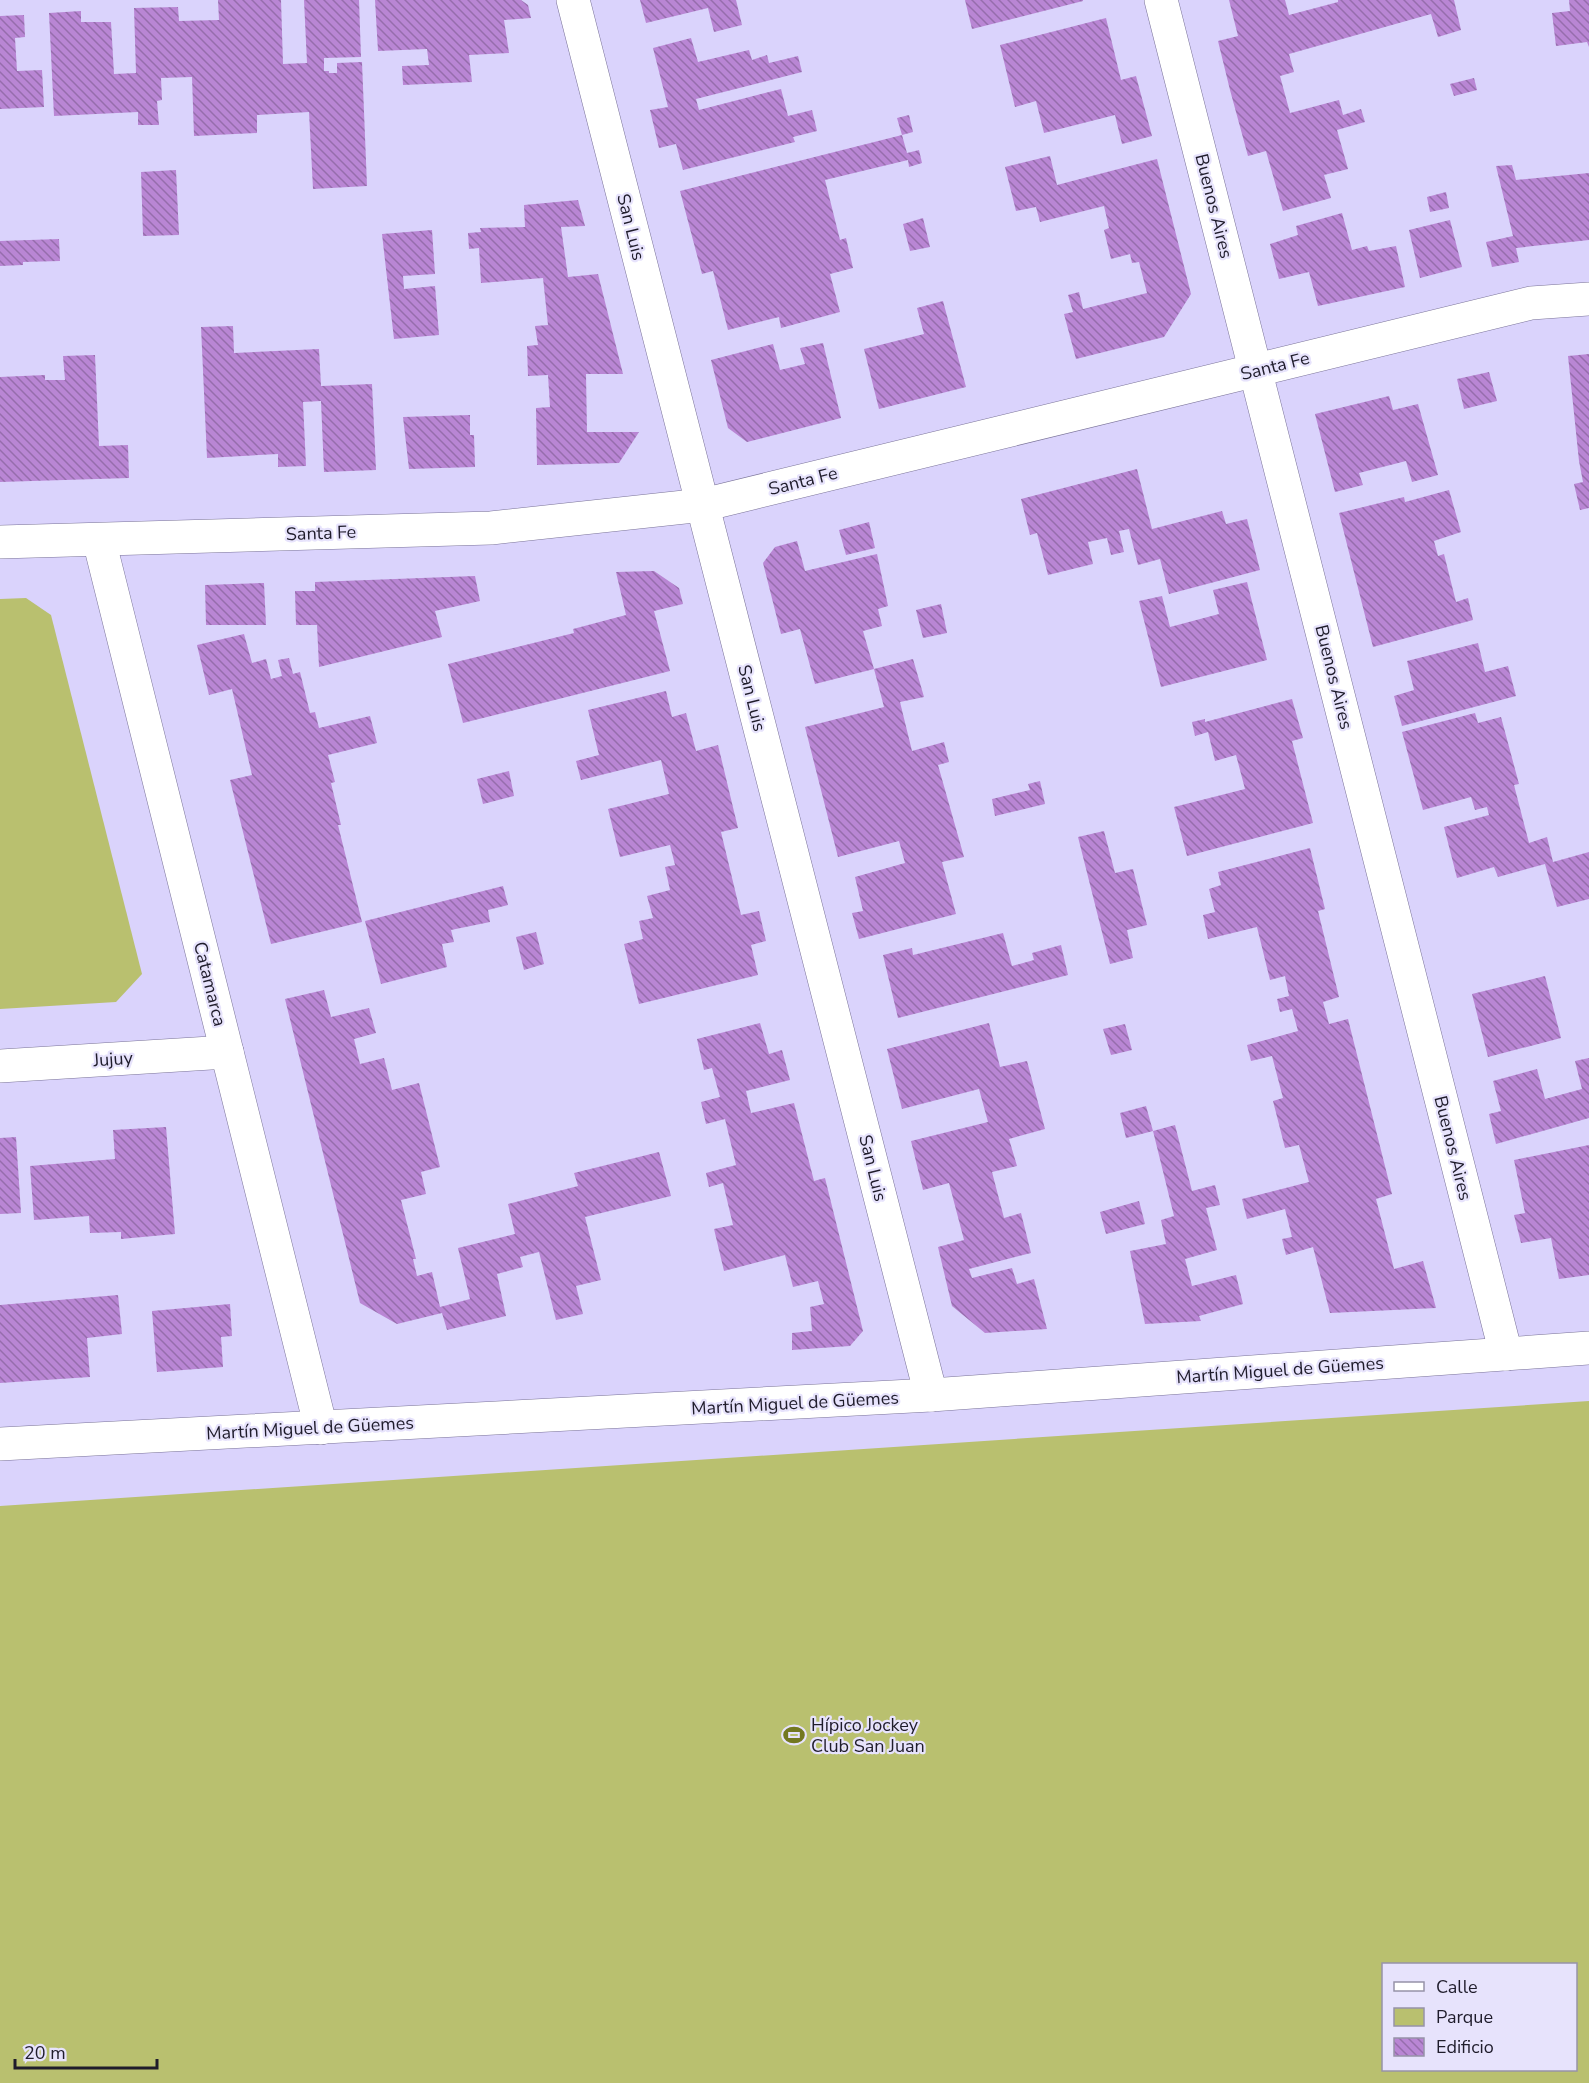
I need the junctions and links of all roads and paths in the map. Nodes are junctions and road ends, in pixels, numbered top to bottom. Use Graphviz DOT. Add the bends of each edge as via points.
graph roads {
  1 [pos="573,0"];
  2 [pos="1161,0"];
  3 [pos="1589,299"];
  4 [pos="1256,370"];
  5 [pos="703,505"];
  6 [pos="99,540"];
  7 [pos="0,542"];
  8 [pos="227,1052"];
  9 [pos="0,1066"];
  10 [pos="1589,1348"];
  11 [pos="1506,1354"];
  12 [pos="931,1395"];
  13 [pos="321,1428"];
  14 [pos="0,1444"];
  1 -- 5 [label="street, San Luis"];
  2 -- 4 [label="street, Buenos Aires"];
  3 -- 4 [label="street, Santa Fe" via="1531,303"];
  4 -- 5 [label="street, Santa Fe"];
  4 -- 11 [label="street, Buenos Aires"];
  5 -- 6 [label="street, Santa Fe" via="491,528"];
  5 -- 12 [label="street, San Luis"];
  6 -- 7 [label="street, Santa Fe"];
  6 -- 8 [label="street, Catamarca"];
  8 -- 9 [label="street, Jujuy"];
  8 -- 13 [label="street, Catamarca"];
  10 -- 11 [label="street, Martín Miguel de Güemes"];
  11 -- 12 [label="street, Martín Miguel de Güemes"];
  12 -- 13 [label="street, Martín Miguel de Güemes"];
  13 -- 14 [label="street, Martín Miguel de Güemes"];
}
